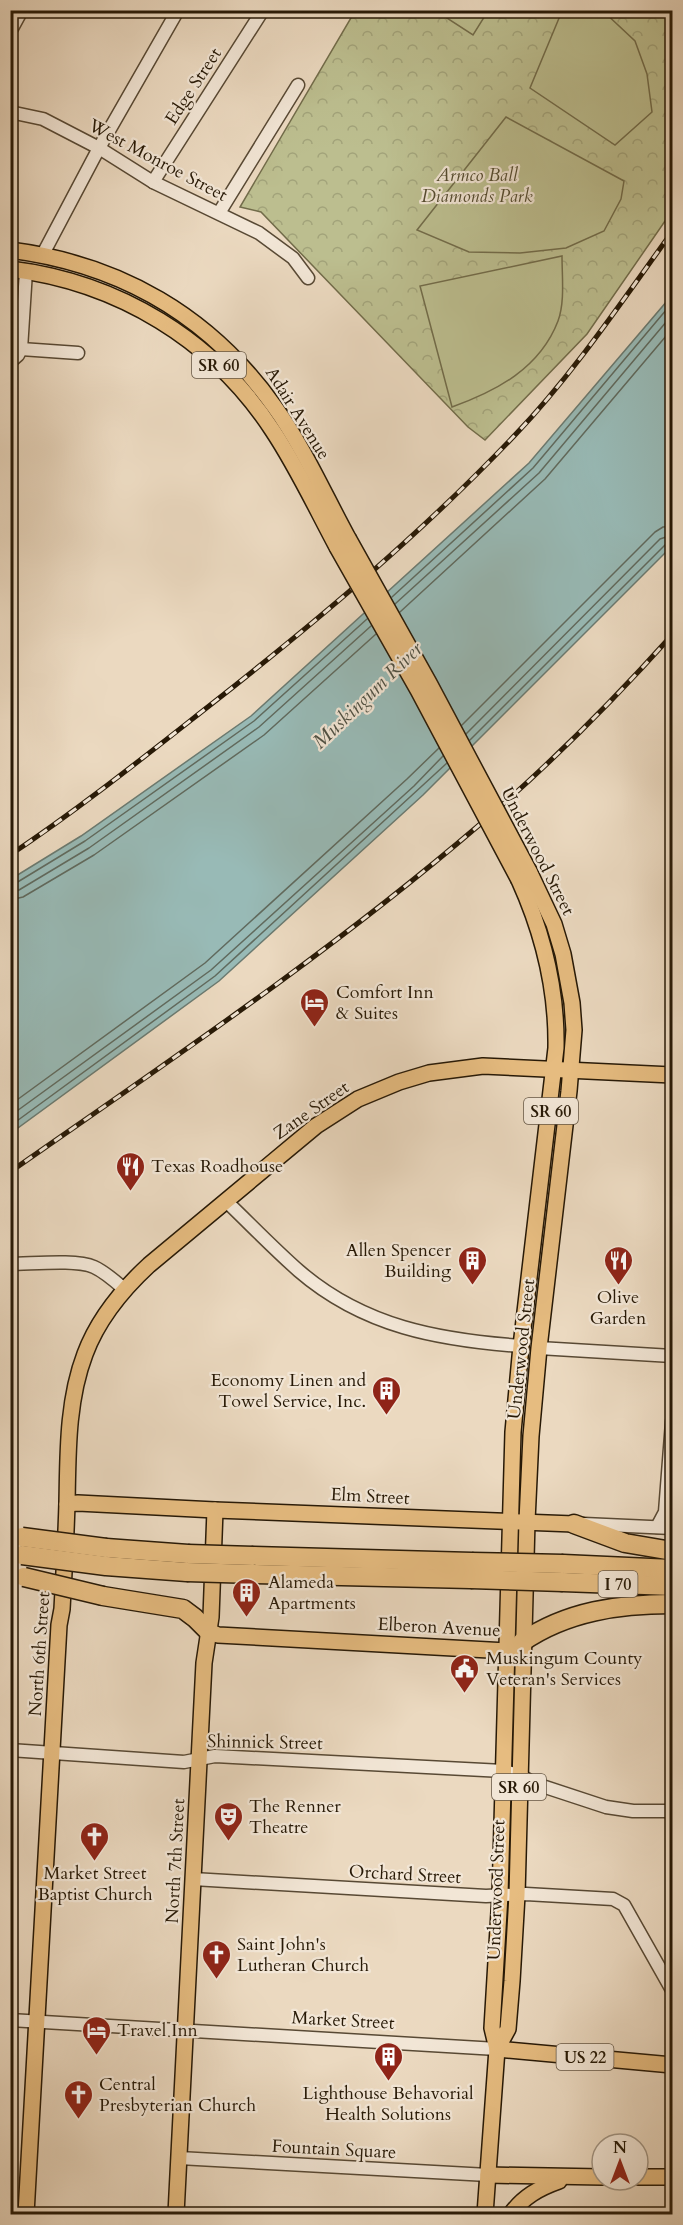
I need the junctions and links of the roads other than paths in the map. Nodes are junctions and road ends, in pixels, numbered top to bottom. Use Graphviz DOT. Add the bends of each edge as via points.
graph roads {
  1 [pos="22,10"];
  2 [pos="178,10"];
  3 [pos="263,10"];
  4 [pos="10,32"];
  5 [pos="298,85"];
  6 [pos="10,112"];
  7 [pos="99,148"];
  8 [pos="153,182"];
  9 [pos="219,213"];
  10 [pos="10,250"];
  11 [pos="43,254"];
  12 [pos="10,269"];
  13 [pos="26,271"];
  14 [pos="308,278"];
  15 [pos="21,349"];
  16 [pos="78,353"];
  17 [pos="10,362"];
  18 [pos="343,542"];
  19 [pos="424,687"];
  20 [pos="524,875"];
  21 [pos="555,1070"];
  22 [pos="571,1071"];
  23 [pos="672,1075"];
  24 [pos="226,1201"];
  25 [pos="10,1264"];
  26 [pos="124,1289"];
  27 [pos="521,1346"];
  28 [pos="539,1348"];
  29 [pos="672,1356"];
  30 [pos="672,1422"];
  31 [pos="67,1504"];
  32 [pos="214,1510"];
  33 [pos="510,1521"];
  34 [pos="526,1521"];
  35 [pos="574,1524"];
  36 [pos="657,1527"];
  37 [pos="672,1528"];
  38 [pos="16,1536"];
  39 [pos="672,1551"];
  40 [pos="16,1554"];
  41 [pos="106,1557"];
  42 [pos="187,1563"];
  43 [pos="672,1569"];
  44 [pos="471,1571"];
  45 [pos="563,1573"];
  46 [pos="17,1574"];
  47 [pos="672,1586"];
  48 [pos="672,1604"];
  49 [pos="208,1631"];
  50 [pos="514,1646"];
  51 [pos="10,1750"];
  52 [pos="52,1753"];
  53 [pos="200,1759"];
  54 [pos="503,1772"];
  55 [pos="519,1775"];
  56 [pos="672,1811"];
  57 [pos="193,1879"];
  58 [pos="500,1895"];
  59 [pos="517,1895"];
  60 [pos="672,1990"];
  61 [pos="10,2020"];
  62 [pos="37,2022"];
  63 [pos="187,2030"];
  64 [pos="496,2049"];
  65 [pos="672,2065"];
  66 [pos="179,2158"];
  67 [pos="488,2175"];
  68 [pos="590,2177"];
  69 [pos="650,2177"];
  70 [pos="672,2177"];
  71 [pos="568,2178"];
  72 [pos="26,2214"];
  73 [pos="176,2214"];
  74 [pos="485,2214"];
  75 [pos="511,2214"];
  1 -- 4 [label="street"];
  2 -- 7 [label="street"];
  3 -- 8 [label="street, Edge Street"];
  5 -- 9 [label="street"];
  6 -- 7 [label="street, West Monroe Street" via="44,119"];
  7 -- 8 [label="street, West Monroe Street"];
  7 -- 11 [label="street"];
  8 -- 9 [label="street, West Monroe Street"];
  9 -- 14 [label="street, West Monroe Street" via="260,232 293,258"];
  10 -- 11 [label="main road, Adair Avenue / SR 60"];
  11 -- 18 [label="main road, Adair Avenue / SR 60" via="118,278 151,294 219,341 275,407"];
  12 -- 13 [label="main road, Adair Avenue / SR 60"];
  13 -- 15 [label="street"];
  13 -- 18 [label="main road, Adair Avenue / SR 60" via="74,282 126,301 157,317 212,358 237,383 274,432"];
  15 -- 16 [label="street"];
  15 -- 17 [label="street"];
  18 -- 19 [label="main road, Adair Avenue / SR 60, bridge"];
  19 -- 20 [label="main road, Underwood Street / SR 60, bridge"];
  20 -- 21 [label="main road, Underwood Street / SR 60" via="549,965 557,1028"];
  20 -- 22 [label="main road, Underwood Street / SR 60" via="554,924 566,966 574,1030"];
  21 -- 22 [label="main road, Zane Street"];
  21 -- 24 [label="main road, Zane Street" via="496,1066 452,1069 379,1089 316,1126"];
  21 -- 27 [label="main road, Underwood Street / SR 60"];
  22 -- 23 [label="main road, Zane Street"];
  22 -- 28 [label="main road, Underwood Street / SR 60"];
  24 -- 26 [label="main road, Zane Street"];
  24 -- 27 [label="street" via="300,1272 357,1308 441,1338"];
  25 -- 26 [label="street" via="91,1265"];
  26 -- 31 [label="main road, North 6th Street" via="90,1342 72,1402"];
  27 -- 33 [label="main road, Underwood Street / SR 60"];
  28 -- 29 [label="street"];
  28 -- 34 [label="main road, Underwood Street / SR 60"];
  30 -- 36 [label="street" via="665,1512"];
  31 -- 32 [label="main road, Elm Street"];
  31 -- 52 [label="main road, North 6th Street"];
  32 -- 33 [label="main road, Elm Street"];
  32 -- 49 [label="main road, North 7th Street"];
  33 -- 34 [label="main road, Elm Street"];
  33 -- 50 [label="main road, Underwood Street / SR 60"];
  34 -- 35 [label="main road, Elm Street"];
  34 -- 50 [label="main road, Underwood Street / SR 60"];
  35 -- 36 [label="street, Elm Street"];
  35 -- 39 [label="highway" via="625,1543"];
  36 -- 37 [label="street, Elm Street"];
  38 -- 41 [label="highway, I 70, bridge"];
  40 -- 41 [label="highway, I 70, bridge"];
  41 -- 42 [label="highway, I 70"];
  42 -- 44 [label="highway, I 70, bridge" via="253,1556"];
  42 -- 44 [label="highway, I 70, bridge" via="255,1574"];
  43 -- 45 [label="highway, I 70"];
  44 -- 45 [label="highway, I 70, bridge"];
  45 -- 47 [label="highway, I 70"];
  46 -- 49 [label="highway, bridge" via="103,1596 183,1610"];
  48 -- 50 [label="highway" via="599,1610 550,1625"];
  49 -- 50 [label="main road, Elberon Avenue" via="218,1635"];
  49 -- 53 [label="main road, North 7th Street"];
  50 -- 54 [label="main road, Underwood Street / SR 60"];
  50 -- 55 [label="main road, Underwood Street / SR 60"];
  51 -- 52 [label="street, Shinnick Street"];
  52 -- 53 [label="street, Shinnick Street" via="184,1762"];
  52 -- 62 [label="main road, North 6th Street"];
  53 -- 54 [label="street, Shinnick Street" via="215,1756"];
  53 -- 57 [label="main road, North 7th Street"];
  54 -- 55 [label="street, Shinnick Street"];
  54 -- 58 [label="main road, Underwood Street / SR 60"];
  55 -- 56 [label="street, Shinnick Street" via="606,1807"];
  55 -- 59 [label="main road, Underwood Street / SR 60"];
  57 -- 58 [label="street, Orchard Street"];
  57 -- 63 [label="main road, North 7th Street"];
  58 -- 59 [label="street, Orchard Street"];
  58 -- 64 [label="main road, Underwood Street / SR 60" via="492,2028"];
  59 -- 60 [label="street, Orchard Street" via="613,1899 624,1905"];
  59 -- 64 [label="main road, Underwood Street / SR 60" via="508,2029"];
  61 -- 62 [label="street, Market Street"];
  62 -- 63 [label="street, Market Street"];
  62 -- 72 [label="main road, North 6th Street"];
  63 -- 64 [label="street, Market Street"];
  63 -- 66 [label="main road, North 7th Street"];
  64 -- 65 [label="main road, Market Street / US 22"];
  64 -- 67 [label="main road, Underwood Street"];
  66 -- 67 [label="street, Fountain Square"];
  66 -- 73 [label="main road, North 7th Street"];
  67 -- 71 [label="main road"];
  67 -- 74 [label="main road, Underwood Street"];
  68 -- 71 [label="main road"];
  69 -- 70 [label="main road"];
  71 -- 75 [label="main road" via="536,2191"];
}
